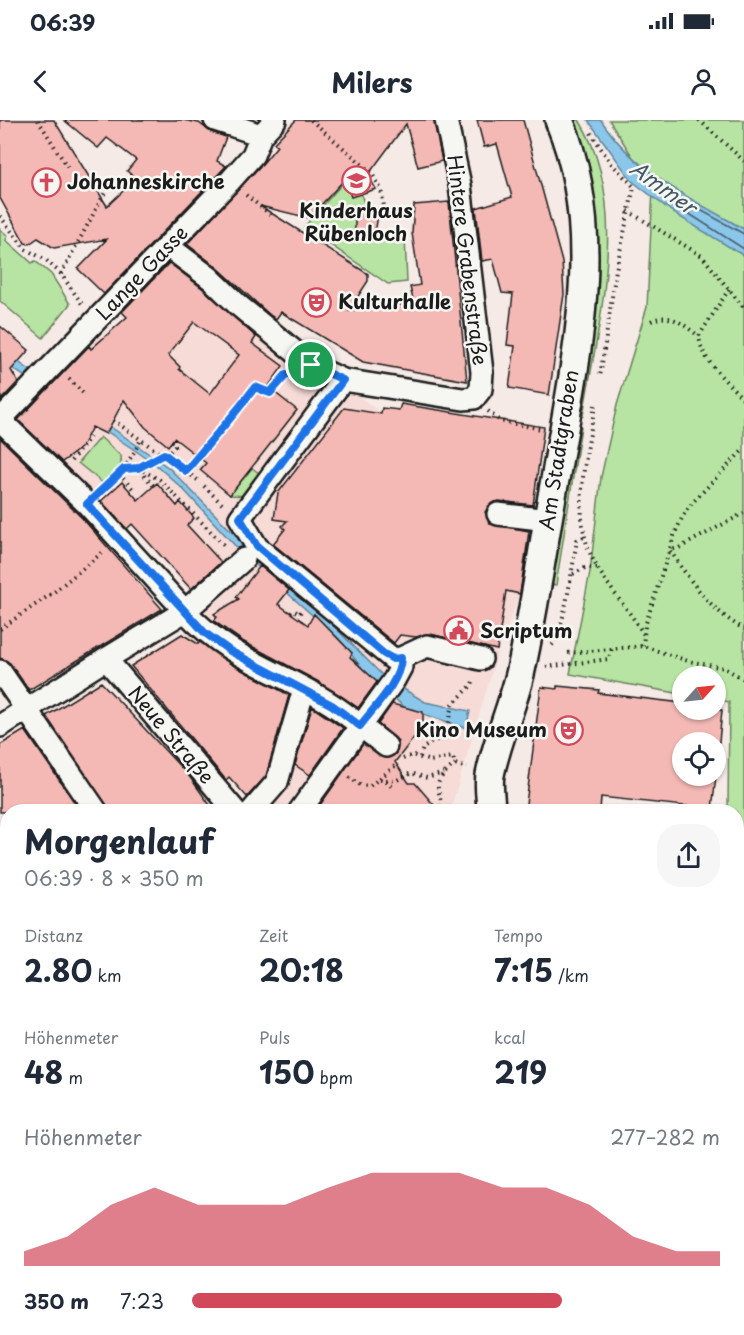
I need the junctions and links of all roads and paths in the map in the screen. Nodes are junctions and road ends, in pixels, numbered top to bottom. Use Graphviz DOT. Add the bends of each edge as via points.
graph roads {
  1 [pos="38,120"];
  2 [pos="214,120"];
  3 [pos="311,120"];
  4 [pos="446,120"];
  5 [pos="559,120"];
  6 [pos="699,120"];
  7 [pos="268,128"];
  8 [pos="588,129"];
  9 [pos="744,161"];
  10 [pos="68,168"];
  11 [pos="230,181"];
  12 [pos="109,185"];
  13 [pos="628,212"];
  14 [pos="0,216"];
  15 [pos="272,216"];
  16 [pos="386,219"];
  17 [pos="169,247"];
  18 [pos="61,274"];
  19 [pos="729,288"];
  20 [pos="744,308"];
  21 [pos="651,321"];
  22 [pos="93,322"];
  23 [pos="699,336"];
  24 [pos="311,365"];
  25 [pos="343,380"];
  26 [pos="598,388"];
  27 [pos="474,398"];
  28 [pos="596,399"];
  29 [pos="744,400"];
  30 [pos="0,420"];
  31 [pos="113,420"];
  32 [pos="565,421"];
  33 [pos="592,422"];
  34 [pos="90,437"];
  35 [pos="142,438"];
  36 [pos="171,442"];
  37 [pos="744,449"];
  38 [pos="165,455"];
  39 [pos="138,468"];
  40 [pos="124,469"];
  41 [pos="186,471"];
  42 [pos="119,474"];
  43 [pos="59,476"];
  44 [pos="199,481"];
  45 [pos="153,486"];
  46 [pos="204,486"];
  47 [pos="130,492"];
  48 [pos="87,504"];
  49 [pos="744,513"];
  50 [pos="498,514"];
  51 [pos="240,518"];
  52 [pos="548,520"];
  53 [pos="117,540"];
  54 [pos="670,550"];
  55 [pos="236,554"];
  56 [pos="598,569"];
  57 [pos="573,575"];
  58 [pos="185,611"];
  59 [pos="291,613"];
  60 [pos="299,614"];
  61 [pos="0,629"];
  62 [pos="744,629"];
  63 [pos="644,635"];
  64 [pos="643,646"];
  65 [pos="612,648"];
  66 [pos="568,653"];
  67 [pos="401,658"];
  68 [pos="106,659"];
  69 [pos="482,659"];
  70 [pos="567,665"];
  71 [pos="0,671"];
  72 [pos="744,679"];
  73 [pos="472,685"];
  74 [pos="304,689"];
  75 [pos="26,710"];
  76 [pos="449,723"];
  77 [pos="0,726"];
  78 [pos="360,726"];
  79 [pos="443,736"];
  80 [pos="386,746"];
  81 [pos="334,766"];
  82 [pos="444,773"];
  83 [pos="490,777"];
  84 [pos="386,780"];
  85 [pos="394,789"];
  86 [pos="91,804"];
  87 [pos="229,804"];
  88 [pos="258,804"];
  89 [pos="304,804"];
  90 [pos="440,804"];
  91 [pos="479,804"];
  92 [pos="491,804"];
  1 -- 10 [label="path"];
  2 -- 7 [label="street"];
  3 -- 16 [label="path" via="371,172 381,189"];
  4 -- 27 [label="street, Hintere Grabenstraße" via="460,185 482,372 481,389"];
  5 -- 32 [label="main road, Am Stadtgraben" via="575,172 585,241 585,279"];
  6 -- 9 [label="path"];
  7 -- 11 [label="street, Lange Gasse" via="253,155"];
  8 -- 13 [label="path" via="610,162 634,187"];
  11 -- 15 [label="path"];
  11 -- 17 [label="street, Lange Gasse"];
  12 -- 18 [label="path"];
  13 -- 19 [label="path" via="702,256"];
  13 -- 26 [label="path"];
  14 -- 18 [label="path" via="25,249"];
  17 -- 22 [label="street, Lange Gasse"];
  17 -- 24 [label="street"];
  18 -- 22 [label="path"];
  19 -- 20 [label="path"];
  19 -- 23 [label="path"];
  21 -- 23 [label="path" via="676,319"];
  22 -- 30 [label="street, Lange Gasse"];
  23 -- 29 [label="path" via="701,350"];
  24 -- 25 [label="street"];
  24 -- 41 [label="path" via="286,375 270,393 255,387"];
  25 -- 27 [label="street"];
  25 -- 51 [label="street"];
  27 -- 32 [label="path" via="500,422 548,430 549,419"];
  28 -- 33 [label="path"];
  30 -- 43 [label="street"];
  31 -- 35 [label="path"];
  32 -- 33 [label="path"];
  32 -- 52 [label="main road, Am Stadtgraben"];
  33 -- 56 [label="path" via="582,518 584,537"];
  34 -- 43 [label="path"];
  35 -- 38 [label="path"];
  35 -- 40 [label="path"];
  36 -- 38 [label="path" via="175,446"];
  37 -- 54 [label="path" via="693,502"];
  38 -- 39 [label="path"];
  38 -- 41 [label="path"];
  39 -- 40 [label="path"];
  39 -- 45 [label="path"];
  39 -- 55 [label="path" via="160,480"];
  40 -- 42 [label="path"];
  41 -- 44 [label="path"];
  42 -- 47 [label="path" via="133,489"];
  42 -- 48 [label="path"];
  43 -- 48 [label="street"];
  46 -- 51 [label="path"];
  48 -- 53 [label="street"];
  49 -- 54 [label="path"];
  50 -- 52 [label="street"];
  51 -- 67 [label="street" via="257,546 384,654"];
  52 -- 83 [label="main road, Am Stadtgraben" via="521,670"];
  53 -- 58 [label="street"];
  53 -- 61 [label="path" via="54,592"];
  54 -- 62 [label="path" via="716,609"];
  54 -- 63 [label="path"];
  55 -- 58 [label="street"];
  56 -- 57 [label="path" via="585,568"];
  56 -- 63 [label="path"];
  58 -- 68 [label="street"];
  58 -- 74 [label="street" via="205,633 230,651"];
  59 -- 60 [label="path" via="294,610"];
  63 -- 64 [label="path"];
  64 -- 65 [label="path"];
  64 -- 72 [label="path" via="724,668"];
  65 -- 66 [label="path"];
  65 -- 70 [label="path" via="609,659"];
  67 -- 69 [label="street" via="427,646"];
  67 -- 78 [label="street" via="401,667"];
  68 -- 75 [label="street"];
  68 -- 87 [label="street, Neue Straße"];
  71 -- 75 [label="street"];
  73 -- 76 [label="path" via="453,704"];
  74 -- 78 [label="street"];
  74 -- 88 [label="street" via="277,782"];
  75 -- 77 [label="street"];
  75 -- 86 [label="street"];
  78 -- 80 [label="street"];
  78 -- 81 [label="street"];
  79 -- 82 [label="path" via="423,748 420,757 430,761 453,757 455,764"];
  81 -- 84 [label="path" via="360,785"];
  81 -- 89 [label="street"];
  82 -- 84 [label="path" via="427,778 411,773 395,781"];
  82 -- 90 [label="path" via="436,789"];
  83 -- 91 [label="street, Am Stadtgraben"];
  83 -- 92 [label="main road, Am Stadtgraben"];
  84 -- 85 [label="path"];
}
